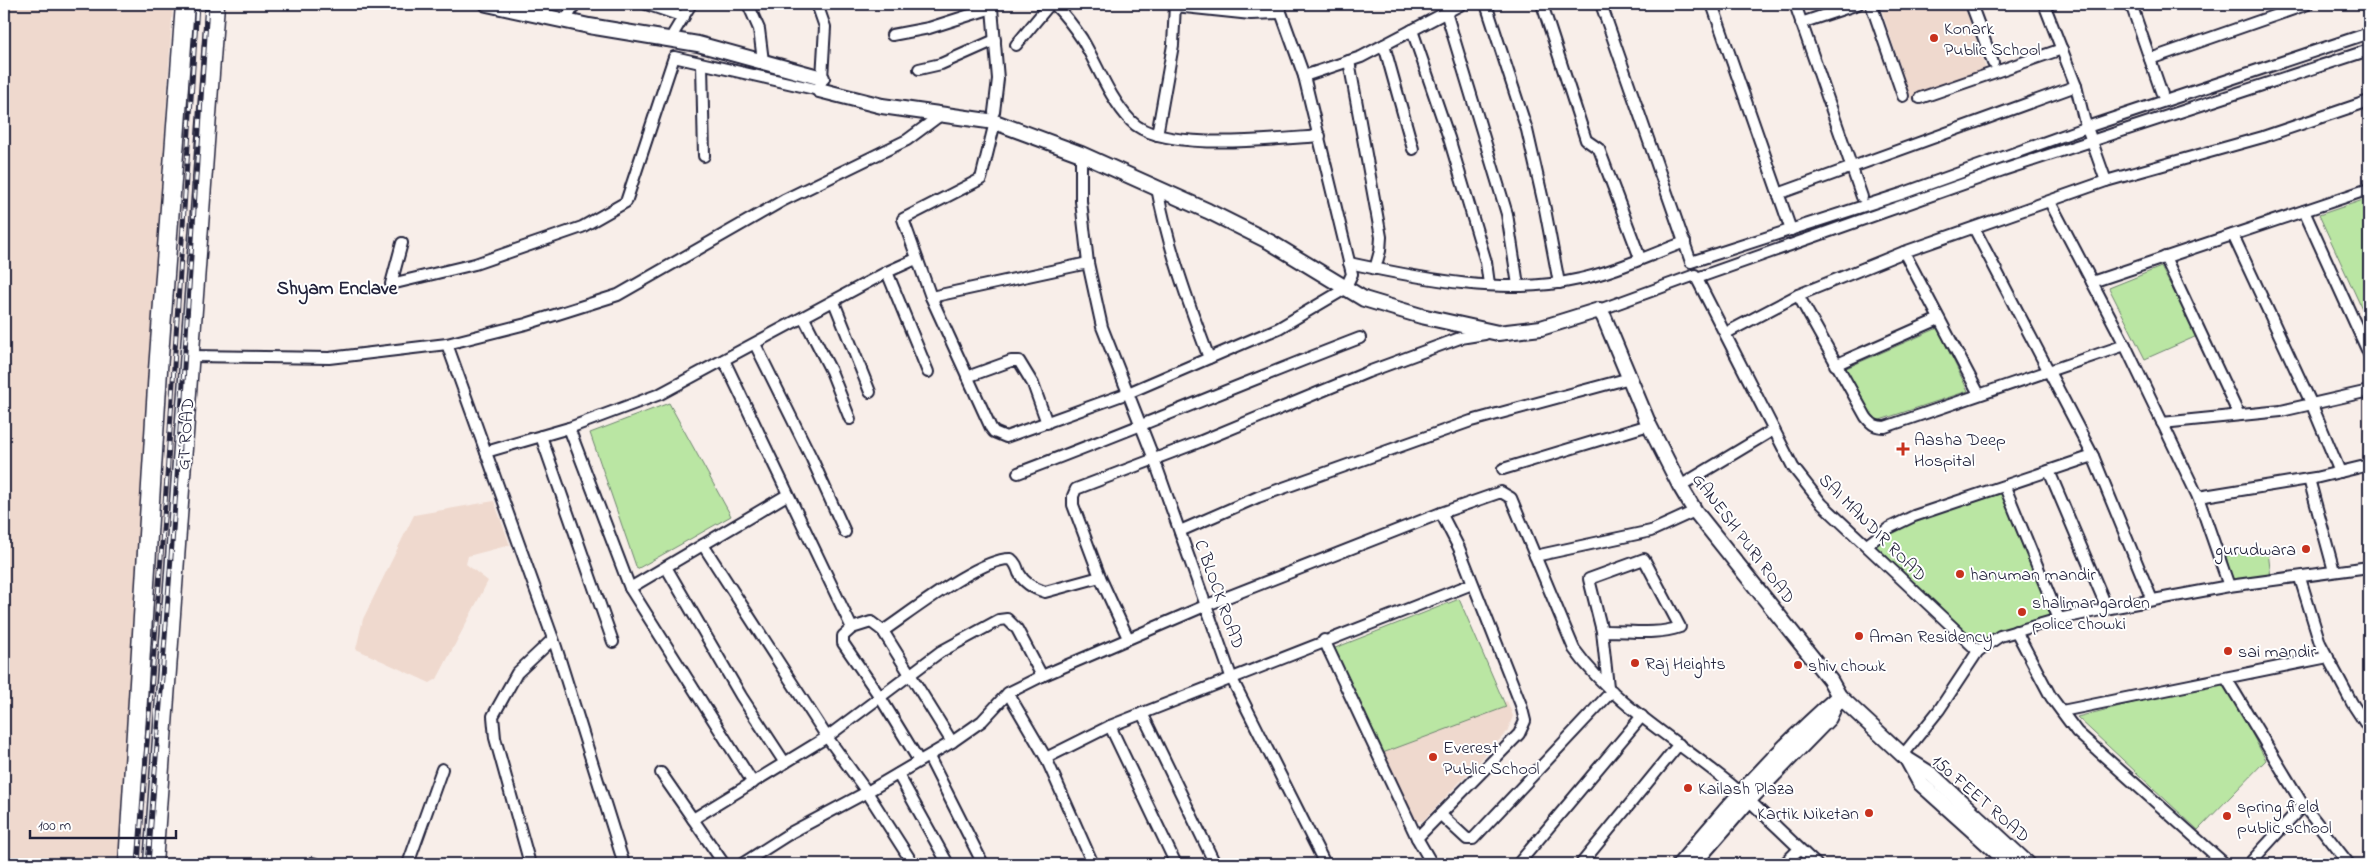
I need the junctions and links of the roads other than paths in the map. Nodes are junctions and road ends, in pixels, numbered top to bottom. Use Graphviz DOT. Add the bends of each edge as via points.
graph roads {
  1 [pos="185,4"];
  2 [pos="215,4"];
  3 [pos="487,4"];
  4 [pos="575,4"];
  5 [pos="646,4"];
  6 [pos="691,4"];
  7 [pos="748,4"];
  8 [pos="816,4"];
  9 [pos="1462,4"];
  10 [pos="1486,4"];
  11 [pos="1542,4"];
  12 [pos="1601,4"];
  13 [pos="1712,4"];
  14 [pos="1794,4"];
  15 [pos="1858,4"];
  16 [pos="1871,4"];
  17 [pos="1972,4"];
  18 [pos="2044,4"];
  19 [pos="2131,4"];
  20 [pos="2308,4"];
  21 [pos="1057,5"];
  22 [pos="1175,5"];
  23 [pos="1280,8"];
  24 [pos="1446,12"];
  25 [pos="684,17"];
  26 [pos="565,21"];
  27 [pos="1801,23"];
  28 [pos="1412,30"];
  29 [pos="2369,32"];
  30 [pos="892,35"];
  31 [pos="670,39"];
  32 [pos="995,40"];
  33 [pos="1016,45"];
  34 [pos="1384,45"];
  35 [pos="2062,49"];
  36 [pos="2369,50"];
  37 [pos="2150,59"];
  38 [pos="763,61"];
  39 [pos="1350,61"];
  40 [pos="1994,63"];
  41 [pos="702,64"];
  42 [pos="919,69"];
  43 [pos="1304,76"];
  44 [pos="820,84"];
  45 [pos="2076,86"];
  46 [pos="2162,94"];
  47 [pos="1903,96"];
  48 [pos="1920,98"];
  49 [pos="2369,101"];
  50 [pos="942,114"];
  51 [pos="995,117"];
  52 [pos="2087,128"];
  53 [pos="1156,135"];
  54 [pos="1320,136"];
  55 [pos="2092,141"];
  56 [pos="1413,149"];
  57 [pos="1081,154"];
  58 [pos="704,156"];
  59 [pos="1851,167"];
  60 [pos="2106,181"];
  61 [pos="1157,188"];
  62 [pos="2369,189"];
  63 [pos="1778,194"];
  64 [pos="1862,197"];
  65 [pos="2050,202"];
  66 [pos="2304,211"];
  67 [pos="1974,228"];
  68 [pos="1791,230"];
  69 [pos="2233,235"];
  70 [pos="1685,242"];
  71 [pos="402,243"];
  72 [pos="1904,252"];
  73 [pos="2165,257"];
  74 [pos="1640,258"];
  75 [pos="916,259"];
  76 [pos="1088,262"];
  77 [pos="1350,263"];
  78 [pos="1375,269"];
  79 [pos="887,272"];
  80 [pos="1697,278"];
  81 [pos="2092,282"];
  82 [pos="1559,283"];
  83 [pos="1490,284"];
  84 [pos="1518,284"];
  85 [pos="1346,289"];
  86 [pos="1798,295"];
  87 [pos="931,297"];
  88 [pos="834,302"];
  89 [pos="1599,310"];
  90 [pos="804,318"];
  91 [pos="1939,319"];
  92 [pos="1498,333"];
  93 [pos="1726,333"];
  94 [pos="1360,338"];
  95 [pos="447,344"];
  96 [pos="755,344"];
  97 [pos="2125,345"];
  98 [pos="2369,354"];
  99 [pos="191,356"];
  100 [pos="1210,358"];
  101 [pos="724,360"];
  102 [pos="1835,365"];
  103 [pos="2049,370"];
  104 [pos="928,372"];
  105 [pos="967,377"];
  106 [pos="1630,378"];
  107 [pos="2369,391"];
  108 [pos="870,392"];
  109 [pos="1128,393"];
  110 [pos="1979,394"];
  111 [pos="2312,404"];
  112 [pos="2239,415"];
  113 [pos="850,419"];
  114 [pos="1046,423"];
  115 [pos="2162,423"];
  116 [pos="1649,425"];
  117 [pos="1141,427"];
  118 [pos="568,428"];
  119 [pos="1773,430"];
  120 [pos="541,436"];
  121 [pos="486,452"];
  122 [pos="2093,456"];
  123 [pos="1154,459"];
  124 [pos="2369,465"];
  125 [pos="1503,469"];
  126 [pos="2049,471"];
  127 [pos="2340,472"];
  128 [pos="1018,473"];
  129 [pos="2309,479"];
  130 [pos="1680,486"];
  131 [pos="2005,487"];
  132 [pos="787,495"];
  133 [pos="2198,497"];
  134 [pos="1695,511"];
  135 [pos="1441,513"];
  136 [pos="1180,530"];
  137 [pos="845,532"];
  138 [pos="703,545"];
  139 [pos="1867,545"];
  140 [pos="1535,556"];
  141 [pos="666,567"];
  142 [pos="2369,567"];
  143 [pos="2334,571"];
  144 [pos="1100,577"];
  145 [pos="2300,578"];
  146 [pos="1472,584"];
  147 [pos="2229,586"];
  148 [pos="630,588"];
  149 [pos="2152,600"];
  150 [pos="1207,605"];
  151 [pos="2107,608"];
  152 [pos="2059,618"];
  153 [pos="142,622"];
  154 [pos="171,624"];
  155 [pos="852,628"];
  156 [pos="883,631"];
  157 [pos="1602,631"];
  158 [pos="2016,631"];
  159 [pos="1128,638"];
  160 [pos="553,639"];
  161 [pos="1324,640"];
  162 [pos="613,642"];
  163 [pos="1978,652"];
  164 [pos="2328,657"];
  165 [pos="910,675"];
  166 [pos="1042,676"];
  167 [pos="2226,678"];
  168 [pos="1232,679"];
  169 [pos="1610,689"];
  170 [pos="1008,693"];
  171 [pos="1839,696"];
  172 [pos="880,697"];
  173 [pos="2062,711"];
  174 [pos="1142,713"];
  175 [pos="1642,716"];
  176 [pos="1110,726"];
  177 [pos="2369,729"];
  178 [pos="827,737"];
  179 [pos="952,742"];
  180 [pos="1679,744"];
  181 [pos="1046,758"];
  182 [pos="1905,758"];
  183 [pos="924,759"];
  184 [pos="785,763"];
  185 [pos="442,769"];
  186 [pos="661,773"];
  187 [pos="898,774"];
  188 [pos="753,783"];
  189 [pos="867,792"];
  190 [pos="1745,797"];
  191 [pos="2303,805"];
  192 [pos="1440,815"];
  193 [pos="693,819"];
  194 [pos="1417,838"];
  195 [pos="1799,849"];
  196 [pos="128,864"];
  197 [pos="154,864"];
  198 [pos="408,864"];
  199 [pos="530,864"];
  200 [pos="624,864"];
  201 [pos="724,864"];
  202 [pos="742,864"];
  203 [pos="913,864"];
  204 [pos="948,864"];
  205 [pos="983,864"];
  206 [pos="1093,864"];
  207 [pos="1176,864"];
  208 [pos="1215,864"];
  209 [pos="1325,864"];
  210 [pos="1432,864"];
  211 [pos="1518,864"];
  212 [pos="1581,864"];
  213 [pos="1680,864"];
  214 [pos="1693,864"];
  215 [pos="1784,864"];
  216 [pos="1816,864"];
  217 [pos="2010,864"];
  218 [pos="2028,864"];
  219 [pos="2224,864"];
  220 [pos="2249,864"];
  221 [pos="2349,864"];
  1 -- 153 [label="highway, GT ROAD"];
  2 -- 99 [label="highway, GT ROAD"];
  3 -- 26 [label="street"];
  4 -- 26 [label="street"];
  5 -- 25 [label="street"];
  6 -- 25 [label="street"];
  7 -- 38 [label="street" via="759,28"];
  8 -- 44 [label="street" via="825,27"];
  9 -- 24 [label="street"];
  10 -- 82 [label="street" via="1527,130"];
  11 -- 74 [label="street" via="1586,140 1599,149"];
  12 -- 70 [label="street"];
  13 -- 63 [label="street"];
  14 -- 27 [label="street"];
  15 -- 27 [label="street"];
  16 -- 47 [label="street"];
  17 -- 40 [label="street"];
  18 -- 35 [label="street"];
  19 -- 37 [label="street"];
  20 -- 37 [label="street"];
  21 -- 33 [label="street"];
  21 -- 53 [label="street" via="1082,39 1105,84 1131,122"];
  22 -- 23 [label="street" via="1251,14"];
  22 -- 53 [label="street" via="1172,45"];
  23 -- 43 [label="street"];
  24 -- 28 [label="street"];
  24 -- 84 [label="street" via="1507,214"];
  25 -- 31 [label="street"];
  26 -- 31 [label="street"];
  27 -- 59 [label="street"];
  28 -- 34 [label="street"];
  28 -- 83 [label="street" via="1449,138"];
  29 -- 52 [label="street"];
  30 -- 32 [label="street" via="929,28 991,7"];
  31 -- 38 [label="street"];
  32 -- 42 [label="street" via="941,64"];
  32 -- 51 [label="street" via="998,79"];
  34 -- 39 [label="street"];
  34 -- 56 [label="street"];
  35 -- 45 [label="street"];
  35 -- 48 [label="street"];
  36 -- 55 [label="street"];
  37 -- 46 [label="street"];
  38 -- 44 [label="street"];
  39 -- 43 [label="street"];
  39 -- 78 [label="street" via="1381,237"];
  41 -- 44 [label="street"];
  41 -- 58 [label="street"];
  41 -- 71 [label="street" via="674,57 626,202 582,227 475,264 391,284"];
  43 -- 54 [label="street"];
  44 -- 50 [label="street" via="882,106"];
  45 -- 52 [label="street"];
  45 -- 59 [label="street"];
  49 -- 60 [label="street" via="2263,137"];
  50 -- 51 [label="street"];
  50 -- 95 [label="street" via="908,140 784,200 618,295 526,324"];
  51 -- 57 [label="street"];
  51 -- 75 [label="street" via="981,180 903,220"];
  52 -- 55 [label="street"];
  52 -- 68 [label="street"];
  53 -- 54 [label="street" via="1208,142"];
  54 -- 77 [label="street"];
  55 -- 60 [label="street"];
  55 -- 80 [label="street"];
  57 -- 61 [label="street"];
  57 -- 76 [label="street, C BLOCK ROAD" via="1080,201"];
  59 -- 63 [label="street"];
  59 -- 64 [label="street"];
  60 -- 65 [label="street"];
  61 -- 85 [label="street" via="1270,242"];
  61 -- 100 [label="street" via="1167,236"];
  62 -- 66 [label="street"];
  63 -- 68 [label="street"];
  65 -- 67 [label="street"];
  65 -- 81 [label="street"];
  66 -- 69 [label="street"];
  66 -- 98 [label="street"];
  67 -- 72 [label="street"];
  67 -- 103 [label="street"];
  68 -- 70 [label="street" via="1691,262"];
  69 -- 73 [label="street"];
  69 -- 111 [label="street"];
  70 -- 74 [label="street"];
  72 -- 86 [label="street"];
  72 -- 91 [label="street"];
  73 -- 81 [label="street"];
  73 -- 112 [label="street"];
  74 -- 82 [label="street" via="1582,279"];
  75 -- 79 [label="street"];
  75 -- 87 [label="street"];
  76 -- 87 [label="street"];
  76 -- 109 [label="street, C BLOCK ROAD" via="1102,327"];
  77 -- 78 [label="street"];
  77 -- 85 [label="street" via="1352,274"];
  78 -- 83 [label="street"];
  79 -- 88 [label="street"];
  79 -- 104 [label="street"];
  80 -- 89 [label="street" via="1695,276"];
  80 -- 93 [label="street, SAI MANDIR ROAD"];
  81 -- 97 [label="street"];
  82 -- 84 [label="street"];
  83 -- 84 [label="street"];
  85 -- 92 [label="street" via="1364,299 1421,316"];
  85 -- 100 [label="street" via="1279,328"];
  86 -- 93 [label="street"];
  86 -- 102 [label="street"];
  87 -- 105 [label="street"];
  88 -- 90 [label="street"];
  88 -- 108 [label="street"];
  89 -- 92 [label="street" via="1541,328"];
  89 -- 106 [label="street, GANESH PURI ROAD"];
  90 -- 96 [label="street"];
  90 -- 113 [label="street"];
  91 -- 102 [label="street"];
  91 -- 110 [label="street"];
  92 -- 123 [label="street" via="1472,335 1368,372"];
  93 -- 119 [label="street, SAI MANDIR ROAD"];
  94 -- 117 [label="street"];
  95 -- 99 [label="street" via="330,358"];
  95 -- 121 [label="street"];
  96 -- 101 [label="street"];
  96 -- 137 [label="street"];
  97 -- 103 [label="street"];
  97 -- 115 [label="street"];
  99 -- 154 [label="highway, GT ROAD"];
  100 -- 109 [label="street"];
  101 -- 118 [label="street" via="660,394"];
  101 -- 132 [label="street"];
  102 -- 110 [label="street" via="1866,417 1878,427"];
  103 -- 110 [label="street"];
  103 -- 122 [label="street"];
  105 -- 114 [label="street" via="991,428 1000,436 1012,437"];
  105 -- 114 [label="street" via="1019,361 1033,384"];
  106 -- 116 [label="street, GANESH PURI ROAD"];
  106 -- 136 [label="street" via="1471,421 1258,498"];
  107 -- 111 [label="street"];
  109 -- 114 [label="street"];
  109 -- 117 [label="street, C BLOCK ROAD"];
  111 -- 112 [label="street"];
  111 -- 127 [label="street"];
  112 -- 115 [label="street"];
  115 -- 133 [label="street"];
  116 -- 125 [label="street"];
  116 -- 130 [label="street, GANESH PURI ROAD"];
  117 -- 123 [label="street, C BLOCK ROAD"];
  117 -- 128 [label="street"];
  118 -- 120 [label="street"];
  118 -- 148 [label="street"];
  119 -- 130 [label="street"];
  119 -- 139 [label="street, SAI MANDIR ROAD" via="1793,467 1822,504"];
  120 -- 121 [label="street"];
  120 -- 162 [label="street"];
  121 -- 160 [label="street"];
  122 -- 126 [label="street"];
  122 -- 149 [label="street"];
  123 -- 136 [label="street, C BLOCK ROAD"];
  123 -- 144 [label="street" via="1076,489 1073,505"];
  124 -- 127 [label="street"];
  126 -- 131 [label="street"];
  126 -- 151 [label="street"];
  127 -- 129 [label="street"];
  129 -- 133 [label="street"];
  129 -- 143 [label="street"];
  130 -- 134 [label="street, GANESH PURI ROAD"];
  131 -- 139 [label="street" via="1914,516 1889,528"];
  131 -- 152 [label="street"];
  132 -- 138 [label="street"];
  132 -- 155 [label="street"];
  133 -- 147 [label="street"];
  134 -- 140 [label="street" via="1651,531"];
  134 -- 171 [label="street, GANESH PURI ROAD" via="1830,680"];
  135 -- 140 [label="street" via="1495,493 1506,493"];
  135 -- 146 [label="street"];
  135 -- 150 [label="street"];
  136 -- 150 [label="street, C BLOCK ROAD"];
  138 -- 141 [label="street"];
  138 -- 178 [label="street"];
  139 -- 163 [label="street, SAI MANDIR ROAD"];
  140 -- 169 [label="street" via="1574,649"];
  141 -- 148 [label="street"];
  141 -- 184 [label="street" via="741,696"];
  142 -- 143 [label="street"];
  143 -- 145 [label="street"];
  144 -- 156 [label="street" via="1045,592 1030,585 1020,576 1016,563 1004,558 975,570"];
  144 -- 159 [label="street"];
  145 -- 147 [label="street"];
  145 -- 164 [label="street" via="2320,642"];
  146 -- 161 [label="street"];
  146 -- 192 [label="street" via="1525,721 1519,734"];
  147 -- 149 [label="street"];
  148 -- 188 [label="street"];
  149 -- 151 [label="street"];
  150 -- 159 [label="street"];
  150 -- 168 [label="street, C BLOCK ROAD"];
  151 -- 152 [label="street"];
  152 -- 158 [label="street"];
  153 -- 154 [label="highway"];
  153 -- 196 [label="highway, GT ROAD"];
  154 -- 197 [label="highway, GT ROAD"];
  155 -- 156 [label="street" via="871,622"];
  155 -- 172 [label="street" via="843,636 843,643"];
  156 -- 165 [label="street"];
  157 -- 157 [label="street" via="1637,633 1680,627 1644,559 1589,579"];
  157 -- 169 [label="street"];
  158 -- 163 [label="street" via="2000,636"];
  158 -- 173 [label="street" via="2051,697"];
  159 -- 166 [label="street"];
  160 -- 199 [label="street" via="517,673 493,716 495,738"];
  160 -- 200 [label="street"];
  161 -- 168 [label="street"];
  161 -- 194 [label="street"];
  163 -- 182 [label="street"];
  164 -- 167 [label="street"];
  164 -- 177 [label="street"];
  165 -- 166 [label="street" via="940,652 989,624 1007,619 1017,629"];
  165 -- 172 [label="street"];
  165 -- 179 [label="street"];
  166 -- 170 [label="street"];
  167 -- 173 [label="street"];
  167 -- 191 [label="street"];
  168 -- 174 [label="street"];
  168 -- 209 [label="street, C BLOCK ROAD"];
  169 -- 175 [label="street"];
  169 -- 192 [label="street" via="1473,839 1467,839"];
  170 -- 179 [label="street" via="982,721"];
  170 -- 181 [label="street"];
  171 -- 182 [label="street, 150 FEET ROAD"];
  171 -- 190 [label="street" via="1805,726"];
  172 -- 178 [label="street"];
  172 -- 183 [label="street"];
  173 -- 219 [label="street" via="2077,732"];
  174 -- 176 [label="street"];
  174 -- 208 [label="street"];
  175 -- 180 [label="street"];
  175 -- 211 [label="street"];
  176 -- 181 [label="street"];
  176 -- 207 [label="street"];
  178 -- 184 [label="street"];
  178 -- 189 [label="street"];
  179 -- 183 [label="street"];
  180 -- 190 [label="street"];
  180 -- 212 [label="street"];
  181 -- 206 [label="street"];
  182 -- 217 [label="street, 150 FEET ROAD" via="1920,783"];
  182 -- 218 [label="street, 150 FEET ROAD" via="1932,775"];
  183 -- 187 [label="street"];
  183 -- 205 [label="street"];
  184 -- 188 [label="street"];
  185 -- 198 [label="street"];
  186 -- 193 [label="street"];
  187 -- 189 [label="street"];
  187 -- 204 [label="street"];
  188 -- 193 [label="street"];
  189 -- 202 [label="street" via="792,832"];
  189 -- 203 [label="street"];
  190 -- 195 [label="street"];
  190 -- 213 [label="street"];
  190 -- 214 [label="street"];
  191 -- 220 [label="street"];
  191 -- 221 [label="street"];
  192 -- 194 [label="street"];
  193 -- 201 [label="street"];
  194 -- 210 [label="street"];
  195 -- 215 [label="street"];
  195 -- 216 [label="street"];
}
